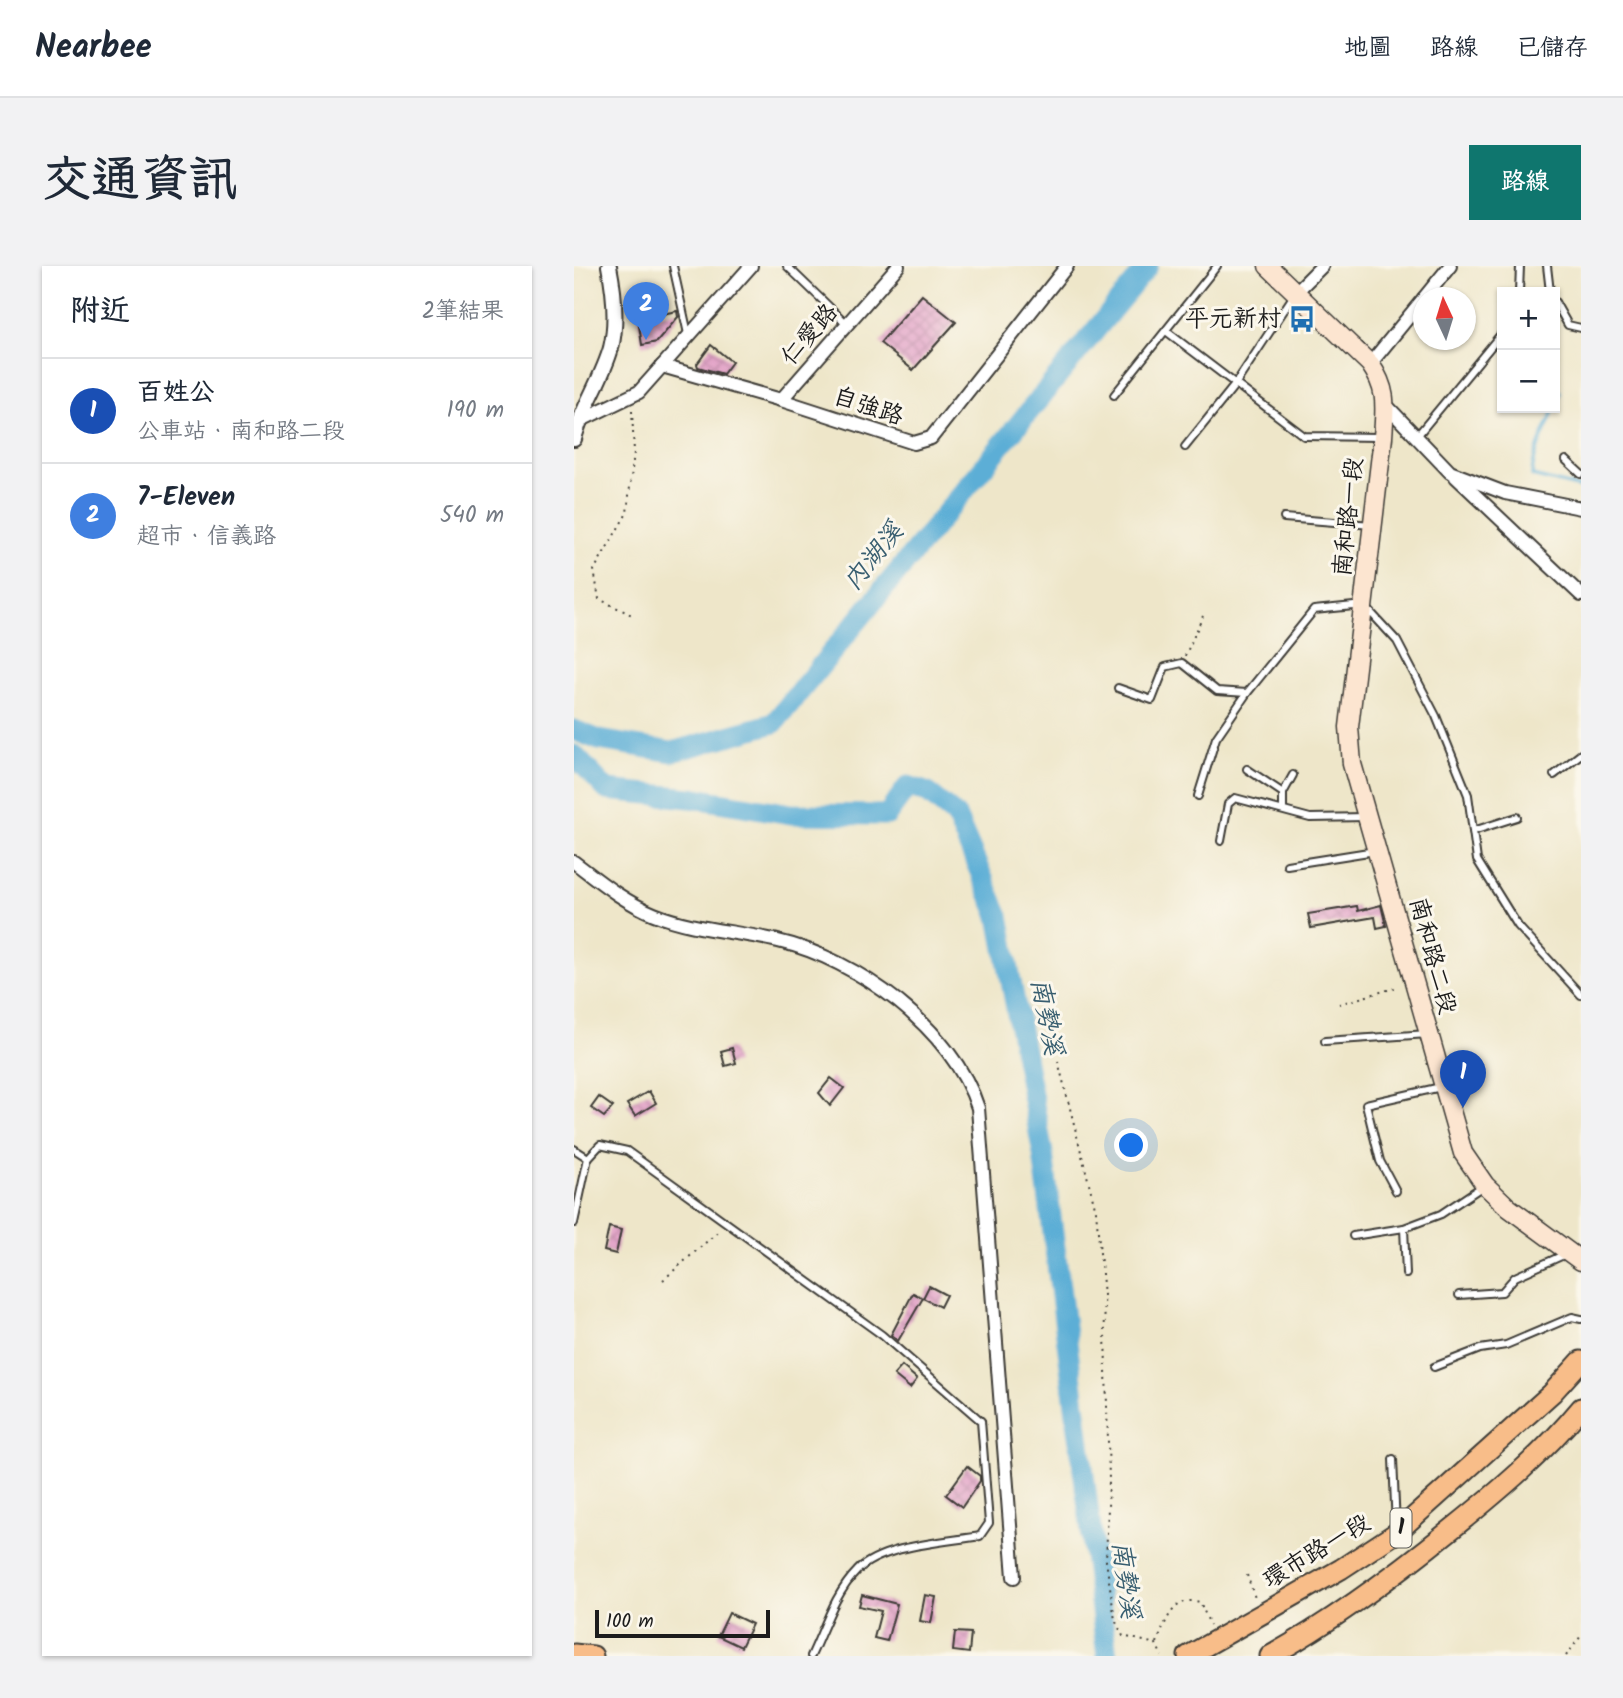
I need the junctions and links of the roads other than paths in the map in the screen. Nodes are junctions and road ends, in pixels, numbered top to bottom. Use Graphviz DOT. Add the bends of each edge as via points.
graph roads {
  1 [pos="609,266"];
  2 [pos="673,266"];
  3 [pos="751,266"];
  4 [pos="787,266"];
  5 [pos="898,266"];
  6 [pos="1067,266"];
  7 [pos="1217,266"];
  8 [pos="1268,266"];
  9 [pos="1322,266"];
  10 [pos="1450,266"];
  11 [pos="1520,266"];
  12 [pos="1547,266"];
  13 [pos="1433,287"];
  14 [pos="1519,287"];
  15 [pos="1549,287"];
  16 [pos="1296,292"];
  17 [pos="1413,311"];
  18 [pos="1560,311"];
  19 [pos="847,324"];
  20 [pos="1581,328"];
  21 [pos="1166,331"];
  22 [pos="689,336"];
  23 [pos="1497,339"];
  24 [pos="1370,364"];
  25 [pos="662,366"];
  26 [pos="1234,386"];
  27 [pos="1114,396"];
  28 [pos="781,400"];
  29 [pos="1385,404"];
  30 [pos="576,424"];
  31 [pos="1417,436"];
  32 [pos="1383,437"];
  33 [pos="574,439"];
  34 [pos="1185,447"];
  35 [pos="1566,460"];
  36 [pos="1450,472"];
  37 [pos="1581,474"];
  38 [pos="1581,508"];
  39 [pos="1284,518"];
  40 [pos="1374,525"];
  41 [pos="1581,596"];
  42 [pos="1364,605"];
  43 [pos="1118,688"];
  44 [pos="1247,693"];
  45 [pos="1581,754"];
  46 [pos="1247,769"];
  47 [pos="1293,775"];
  48 [pos="1553,775"];
  49 [pos="1283,793"];
  50 [pos="1198,796"];
  51 [pos="1283,810"];
  52 [pos="1367,817"];
  53 [pos="1517,817"];
  54 [pos="1473,831"];
  55 [pos="1221,841"];
  56 [pos="1377,850"];
  57 [pos="574,862"];
  58 [pos="1287,865"];
  59 [pos="1581,995"];
  60 [pos="1428,1034"];
  61 [pos="1325,1041"];
  62 [pos="1443,1086"];
  63 [pos="574,1149"];
  64 [pos="588,1158"];
  65 [pos="1485,1185"];
  66 [pos="1396,1191"];
  67 [pos="574,1223"];
  68 [pos="1404,1228"];
  69 [pos="1353,1236"];
  70 [pos="1575,1257"];
  71 [pos="1406,1274"];
  72 [pos="1459,1295"];
  73 [pos="1581,1319"];
  74 [pos="1581,1361"];
  75 [pos="1434,1367"];
  76 [pos="1581,1408"];
  77 [pos="1394,1459"];
  78 [pos="1396,1533"];
  79 [pos="1014,1577"];
  80 [pos="574,1654"];
  81 [pos="593,1656"];
  82 [pos="811,1656"];
  83 [pos="1189,1656"];
  84 [pos="1270,1656"];
  1 -- 30 [label="street" via="614,315 611,347"];
  2 -- 22 [label="lane"];
  3 -- 22 [label="street"];
  4 -- 19 [label="lane"];
  5 -- 19 [label="street, 仁愛路"];
  6 -- 28 [label="street, 自強路" via="923,442 899,439"];
  7 -- 21 [label="lane"];
  8 -- 16 [label="main road, 南和路一段"];
  9 -- 16 [label="street"];
  10 -- 13 [label="street"];
  11 -- 14 [label="lane"];
  12 -- 15 [label="lane"];
  16 -- 24 [label="main road, 南和路一段"];
  16 -- 26 [label="lane"];
  17 -- 24 [label="street"];
  18 -- 20 [label="lane" via="1568,325"];
  19 -- 28 [label="street, 仁愛路"];
  21 -- 26 [label="lane"];
  21 -- 27 [label="lane"];
  22 -- 25 [label="street"];
  23 -- 31 [label="lane"];
  24 -- 29 [label="main road, 南和路一段" via="1383,382"];
  25 -- 28 [label="street, 自強路"];
  25 -- 30 [label="street" via="632,396"];
  26 -- 32 [label="lane" via="1304,436"];
  26 -- 34 [label="lane"];
  29 -- 31 [label="street"];
  29 -- 32 [label="main road, 南和路一段"];
  30 -- 33 [label="street"];
  31 -- 36 [label="street"];
  32 -- 40 [label="main road, 南和路一段"];
  35 -- 37 [label="lane"];
  36 -- 38 [label="street" via="1505,493"];
  36 -- 41 [label="street"];
  39 -- 40 [label="lane"];
  40 -- 42 [label="main road, 南和路一段"];
  42 -- 44 [label="lane" via="1314,610"];
  42 -- 52 [label="main road, 南和路一段" via="1349,727 1352,764"];
  42 -- 54 [label="lane" via="1397,640 1436,716 1468,795"];
  43 -- 44 [label="lane" via="1152,700 1165,667 1182,663 1217,691"];
  44 -- 50 [label="lane" via="1216,738"];
  45 -- 48 [label="lane"];
  46 -- 49 [label="lane"];
  47 -- 49 [label="lane"];
  49 -- 51 [label="lane"];
  51 -- 52 [label="lane" via="1310,818"];
  51 -- 55 [label="lane" via="1235,798 1228,804"];
  52 -- 56 [label="main road, 南和路二段"];
  53 -- 54 [label="lane"];
  54 -- 59 [label="lane" via="1477,860 1518,926"];
  56 -- 58 [label="lane"];
  56 -- 60 [label="main road, 南和路二段"];
  57 -- 79 [label="street" via="653,914 779,941 857,971 934,1036 962,1070 978,1108"];
  60 -- 61 [label="lane"];
  60 -- 62 [label="main road, 南和路二段"];
  62 -- 65 [label="main road, 南和路二段" via="1463,1153"];
  62 -- 66 [label="lane" via="1366,1104 1380,1161"];
  63 -- 64 [label="lane"];
  64 -- 67 [label="lane"];
  64 -- 82 [label="lane" via="600,1145 627,1151 882,1335 975,1414 983,1428 987,1530 980,1536 900,1550 858,1569 843,1589"];
  65 -- 68 [label="lane" via="1441,1214"];
  65 -- 70 [label="main road, 南和路二段"];
  68 -- 69 [label="lane"];
  68 -- 71 [label="lane"];
  70 -- 72 [label="lane" via="1515,1277 1502,1292"];
  73 -- 75 [label="lane" via="1572,1317 1506,1345 1480,1349"];
  74 -- 78 [label="main road, 環市路一段 / 1" via="1552,1393"];
  76 -- 84 [label="main road, 1" via="1516,1477 1417,1558"];
  77 -- 78 [label="lane"];
  78 -- 83 [label="main road, 環市路一段 / 1"];
  80 -- 81 [label="main road"];
}
